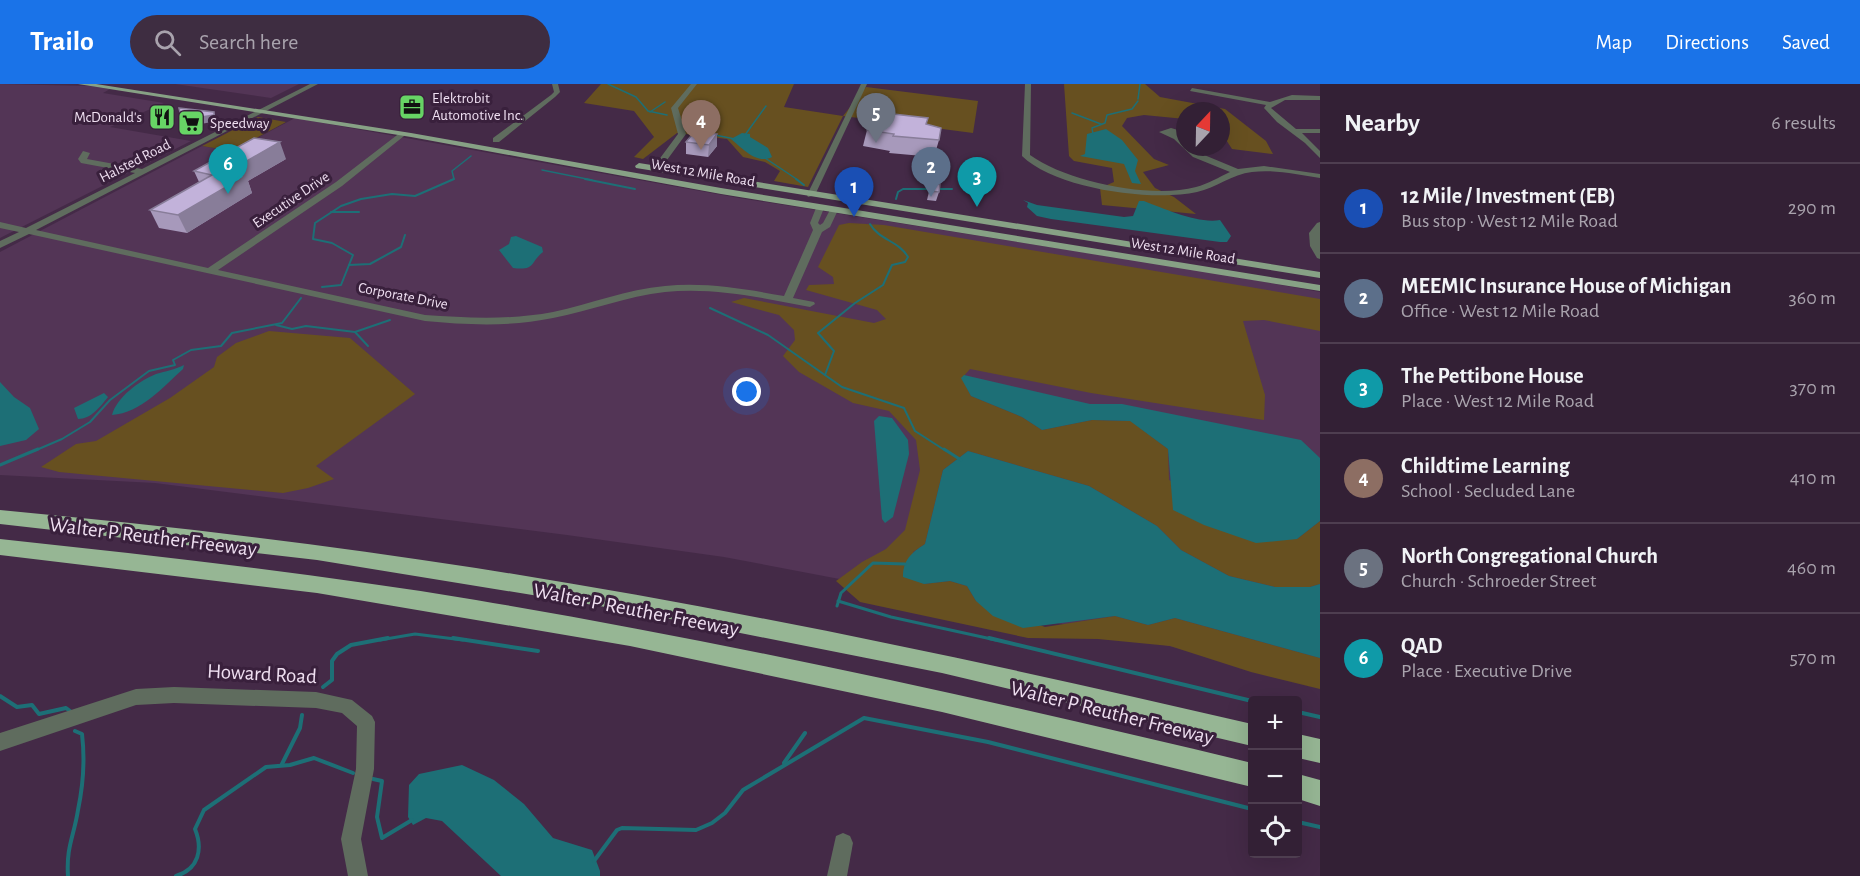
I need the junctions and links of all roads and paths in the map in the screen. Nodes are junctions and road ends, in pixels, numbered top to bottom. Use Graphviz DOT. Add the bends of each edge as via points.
graph roads {
  1 [pos="82,84"];
  2 [pos="136,84"];
  3 [pos="315,84"];
  4 [pos="555,84"];
  5 [pos="694,84"];
  6 [pos="864,84"];
  7 [pos="1028,84"];
  8 [pos="114,88"];
  9 [pos="166,88"];
  10 [pos="1192,90"];
  11 [pos="151,94"];
  12 [pos="1320,98"];
  13 [pos="250,101"];
  14 [pos="1270,104"];
  15 [pos="275,105"];
  16 [pos="234,107"];
  17 [pos="306,110"];
  18 [pos="261,111"];
  19 [pos="285,115"];
  20 [pos="382,121"];
  21 [pos="359,127"];
  22 [pos="1297,131"];
  23 [pos="1320,131"];
  24 [pos="401,134"];
  25 [pos="411,135"];
  26 [pos="496,140"];
  27 [pos="477,147"];
  28 [pos="383,149"];
  29 [pos="86,153"];
  30 [pos="1196,156"];
  31 [pos="1320,156"];
  32 [pos="651,169"];
  33 [pos="143,172"];
  34 [pos="674,172"];
  35 [pos="1238,172"];
  36 [pos="1320,176"];
  37 [pos="658,180"];
  38 [pos="733,182"];
  39 [pos="721,191"];
  40 [pos="811,195"];
  41 [pos="834,204"];
  42 [pos="820,208"];
  43 [pos="0,225"];
  44 [pos="1320,225"];
  45 [pos="1013,227"];
  46 [pos="818,230"];
  47 [pos="28,231"];
  48 [pos="1003,237"];
  49 [pos="0,245"];
  50 [pos="1320,256"];
  51 [pos="1248,264"];
  52 [pos="211,270"];
  53 [pos="1320,275"];
  54 [pos="1245,276"];
  55 [pos="1320,288"];
  56 [pos="787,300"];
  57 [pos="810,304"];
  58 [pos="0,517"];
  59 [pos="0,547"];
  60 [pos="1248,734"];
  61 [pos="0,742"];
  62 [pos="1302,747"];
  63 [pos="1320,752"];
  64 [pos="1248,774"];
  65 [pos="1302,788"];
  66 [pos="1320,793"];
  67 [pos="843,843"];
  68 [pos="358,876"];
  69 [pos="837,876"];
  1 -- 8 [label="main road, West 12 Mile Road"];
  2 -- 8 [label="main road, West 12 Mile Road"];
  2 -- 9 [label="main road, West 12 Mile Road"];
  3 -- 15 [label="street, Halsted Road"];
  4 -- 26 [label="street" via="553,96"];
  5 -- 32 [label="street" via="675,104 682,134"];
  6 -- 40 [label="street"];
  7 -- 35 [label="street" via="1026,156 1050,173 1089,183 1176,192 1196,190"];
  8 -- 11 [label="main road, West 12 Mile Road"];
  9 -- 11 [label="main road" via="148,93"];
  9 -- 13 [label="main road, West 12 Mile Road"];
  10 -- 14 [label="street"];
  11 -- 16 [label="main road, West 12 Mile Road"];
  12 -- 14 [label="street" via="1284,98"];
  13 -- 15 [label="main road, West 12 Mile Road"];
  13 -- 16 [label="main road"];
  14 -- 22 [label="street" via="1267,108 1273,117"];
  15 -- 17 [label="main road, West 12 Mile Road"];
  15 -- 18 [label="street, Halsted Road"];
  16 -- 18 [label="main road, West 12 Mile Road"];
  17 -- 19 [label="main road" via="292,110"];
  17 -- 20 [label="main road, West 12 Mile Road"];
  18 -- 19 [label="main road, West 12 Mile Road"];
  18 -- 33 [label="street, Halsted Road"];
  19 -- 21 [label="main road, West 12 Mile Road"];
  20 -- 21 [label="main road"];
  20 -- 26 [label="main road, West 12 Mile Road"];
  21 -- 24 [label="main road, West 12 Mile Road"];
  22 -- 23 [label="street"];
  22 -- 31 [label="street"];
  24 -- 25 [label="main road, West 12 Mile Road"];
  24 -- 28 [label="street, Executive Drive"];
  25 -- 27 [label="main road, West 12 Mile Road"];
  25 -- 28 [label="street, Executive Drive" via="394,147"];
  26 -- 27 [label="main road" via="471,143"];
  26 -- 32 [label="main road, West 12 Mile Road"];
  27 -- 37 [label="main road, West 12 Mile Road"];
  28 -- 52 [label="street, Executive Drive" via="339,184"];
  29 -- 33 [label="street" via="84,161"];
  30 -- 35 [label="street"];
  32 -- 34 [label="main road, West 12 Mile Road"];
  33 -- 47 [label="street, Halsted Road"];
  34 -- 37 [label="main road" via="670,179"];
  34 -- 38 [label="main road, West 12 Mile Road"];
  35 -- 36 [label="street" via="1263,169"];
  37 -- 39 [label="main road, West 12 Mile Road"];
  38 -- 39 [label="main road" via="713,186"];
  38 -- 40 [label="main road, West 12 Mile Road"];
  39 -- 42 [label="main road, West 12 Mile Road"];
  40 -- 41 [label="main road, West 12 Mile Road"];
  41 -- 42 [label="main road, West 12 Mile Road"];
  41 -- 45 [label="main road, West 12 Mile Road"];
  41 -- 46 [label="street" via="828,225"];
  41 -- 48 [label="main road, West 12 Mile Road"];
  42 -- 46 [label="street" via="814,223"];
  43 -- 47 [label="street, Corporate Drive"];
  44 -- 50 [label="street" via="1314,233"];
  45 -- 48 [label="main road" via="1016,233"];
  45 -- 51 [label="main road, West 12 Mile Road"];
  46 -- 56 [label="street"];
  47 -- 49 [label="street, Halsted Road"];
  47 -- 52 [label="street, Corporate Drive"];
  48 -- 54 [label="main road, West 12 Mile Road"];
  51 -- 53 [label="main road, West 12 Mile Road"];
  51 -- 54 [label="main road" via="1234,268"];
  52 -- 56 [label="street, Corporate Drive" via="424,318 465,322 553,315 662,289 717,288"];
  54 -- 55 [label="main road, West 12 Mile Road"];
  56 -- 57 [label="street, Corporate Drive"];
  58 -- 60 [label="highway, Walter P Reuther Freeway" via="278,547 630,600 950,664"];
  59 -- 64 [label="highway, Walter P Reuther Freeway" via="294,581 608,631 886,687"];
  61 -- 68 [label="street, Howard Road" via="136,697 234,695 316,699 346,706 366,722 365,769 351,839"];
  62 -- 63 [label="highway"];
  65 -- 66 [label="highway"];
  67 -- 69 [label="street"];
}
